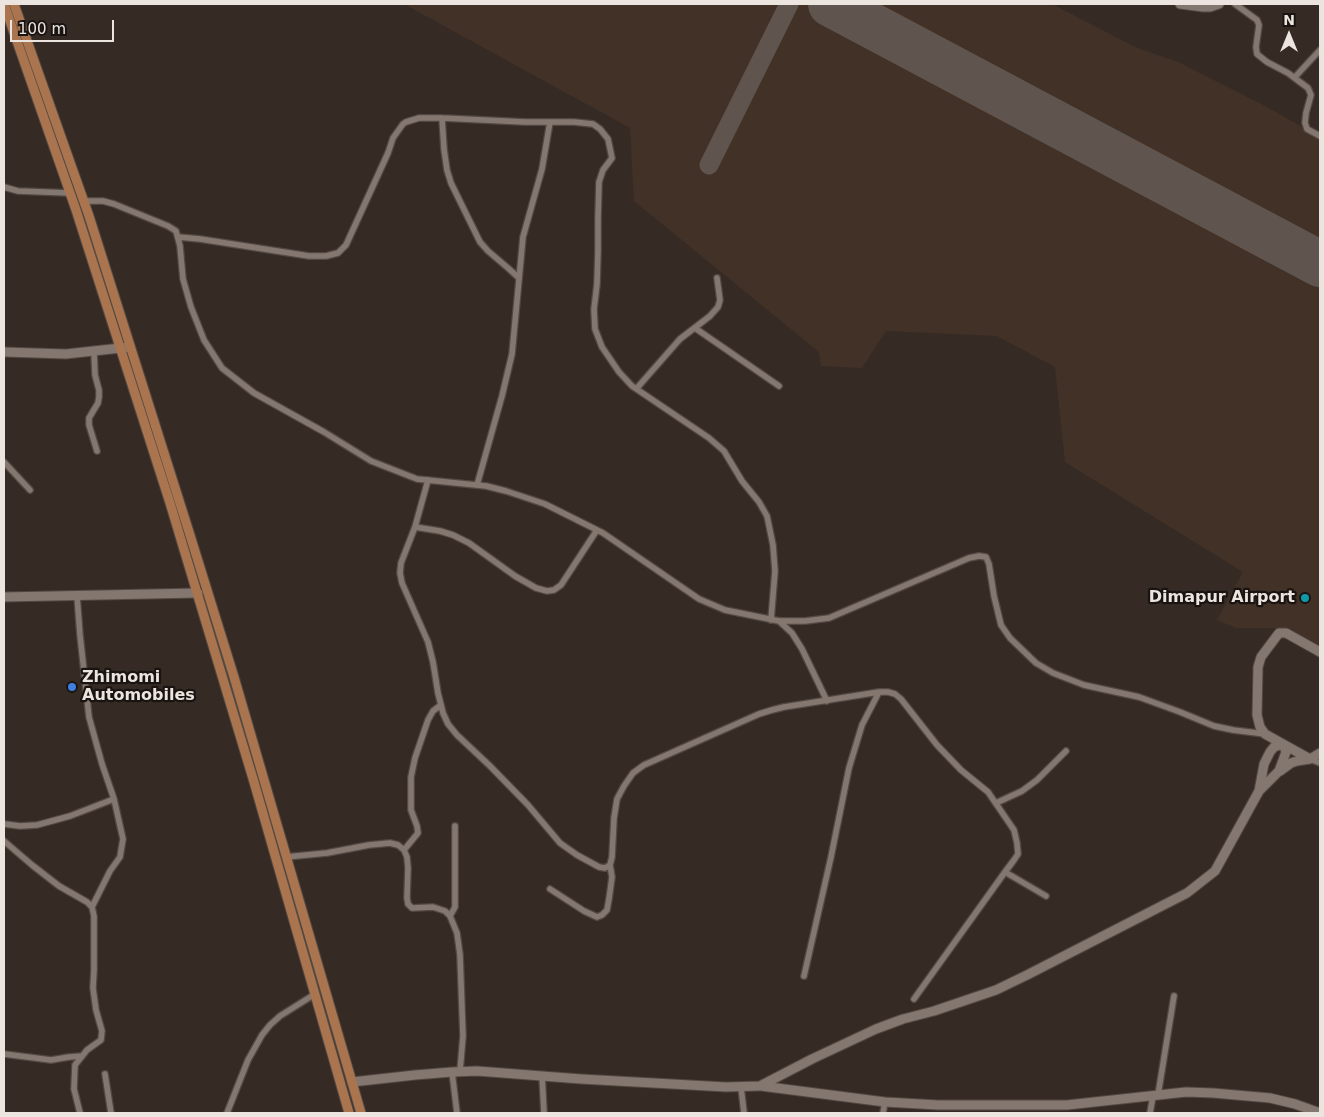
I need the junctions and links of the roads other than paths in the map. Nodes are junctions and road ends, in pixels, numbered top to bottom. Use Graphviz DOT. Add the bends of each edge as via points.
graph roads {
  1 [pos="4,4"];
  2 [pos="14,4"];
  3 [pos="1180,4"];
  4 [pos="1219,4"];
  5 [pos="1236,4"];
  6 [pos="7,20"];
  7 [pos="1320,50"];
  8 [pos="1295,78"];
  9 [pos="442,118"];
  10 [pos="550,122"];
  11 [pos="1320,136"];
  12 [pos="4,187"];
  13 [pos="70,193"];
  14 [pos="83,201"];
  15 [pos="178,238"];
  16 [pos="519,278"];
  17 [pos="717,278"];
  18 [pos="694,328"];
  19 [pos="130,347"];
  20 [pos="120,349"];
  21 [pos="94,351"];
  22 [pos="4,352"];
  23 [pos="779,386"];
  24 [pos="637,388"];
  25 [pos="98,451"];
  26 [pos="4,462"];
  27 [pos="428,480"];
  28 [pos="477,485"];
  29 [pos="30,490"];
  30 [pos="414,527"];
  31 [pos="598,530"];
  32 [pos="198,593"];
  33 [pos="77,596"];
  34 [pos="4,597"];
  35 [pos="771,620"];
  36 [pos="779,621"];
  37 [pos="1320,652"];
  38 [pos="879,692"];
  39 [pos="827,701"];
  40 [pos="441,705"];
  41 [pos="1265,734"];
  42 [pos="1283,744"];
  43 [pos="1066,751"];
  44 [pos="1320,753"];
  45 [pos="1310,759"];
  46 [pos="1320,763"];
  47 [pos="1264,764"];
  48 [pos="1280,771"];
  49 [pos="1259,791"];
  50 [pos="114,799"];
  51 [pos="996,803"];
  52 [pos="4,824"];
  53 [pos="455,826"];
  54 [pos="4,841"];
  55 [pos="404,850"];
  56 [pos="286,857"];
  57 [pos="610,865"];
  58 [pos="1005,872"];
  59 [pos="550,889"];
  60 [pos="1046,896"];
  61 [pos="92,907"];
  62 [pos="450,916"];
  63 [pos="804,976"];
  64 [pos="315,994"];
  65 [pos="1174,996"];
  66 [pos="914,999"];
  67 [pos="4,1054"];
  68 [pos="82,1056"];
  69 [pos="456,1071"];
  70 [pos="106,1074"];
  71 [pos="542,1075"];
  72 [pos="352,1082"];
  73 [pos="760,1086"];
  74 [pos="741,1087"];
  75 [pos="1156,1096"];
  76 [pos="884,1102"];
  77 [pos="1007,1109"];
  78 [pos="80,1113"];
  79 [pos="111,1113"];
  80 [pos="228,1113"];
  81 [pos="350,1113"];
  82 [pos="360,1113"];
  83 [pos="457,1113"];
  84 [pos="544,1113"];
  85 [pos="744,1113"];
  86 [pos="883,1113"];
  87 [pos="1150,1113"];
  88 [pos="1320,1113"];
  1 -- 6 [label="main road"];
  2 -- 14 [label="main road"];
  3 -- 4 [label="street" via="1203,7"];
  5 -- 8 [label="street" via="1259,24 1258,54"];
  6 -- 13 [label="main road"];
  7 -- 8 [label="street"];
  8 -- 11 [label="street" via="1310,92 1306,126"];
  9 -- 10 [label="street"];
  9 -- 15 [label="street" via="419,118 402,124 346,245 338,253 309,256"];
  9 -- 16 [label="street" via="450,183 480,242"];
  10 -- 16 [label="street" via="542,170 523,237"];
  10 -- 24 [label="street" via="593,124 608,139 612,158 599,182 595,329 602,347 619,372"];
  12 -- 13 [label="street" via="18,191"];
  13 -- 20 [label="main road"];
  14 -- 15 [label="street" via="114,204 168,226 176,231"];
  14 -- 19 [label="main road"];
  15 -- 27 [label="street" via="183,279 191,307 204,340 222,368 254,393 371,461 417,479"];
  16 -- 28 [label="street" via="512,354"];
  17 -- 18 [label="street" via="718,307"];
  18 -- 23 [label="street"];
  18 -- 24 [label="street" via="680,339"];
  19 -- 20 [label="street"];
  19 -- 56 [label="main road" via="229,659"];
  20 -- 21 [label="street"];
  20 -- 32 [label="main road"];
  21 -- 22 [label="street" via="66,354"];
  21 -- 25 [label="street" via="99,397 89,425"];
  24 -- 35 [label="street" via="724,451 759,502 767,516 773,545 775,571"];
  26 -- 29 [label="street"];
  27 -- 28 [label="street"];
  27 -- 30 [label="street"];
  28 -- 31 [label="street" via="545,504"];
  30 -- 31 [label="street" via="440,531 470,543 515,576 547,591 561,584"];
  30 -- 40 [label="street" via="400,573 428,642"];
  31 -- 35 [label="street" via="699,599 725,610"];
  32 -- 33 [label="street"];
  32 -- 64 [label="main road"];
  33 -- 34 [label="street"];
  33 -- 50 [label="street" via="89,717"];
  35 -- 36 [label="street"];
  36 -- 39 [label="street" via="802,649"];
  36 -- 41 [label="street" via="829,618 969,558 986,557 1001,625 1036,662 1053,673 1084,685 1139,698 1214,726"];
  37 -- 41 [label="street" via="1286,633 1279,633 1260,657 1256,715"];
  38 -- 39 [label="street"];
  38 -- 51 [label="street" via="888,692 901,699 937,745"];
  38 -- 63 [label="street" via="862,725 849,768"];
  39 -- 57 [label="street" via="759,714 661,757 633,773 617,799"];
  40 -- 55 [label="street" via="428,720 415,758 410,803 418,833"];
  40 -- 57 [label="street" via="448,724 457,735 528,805 560,843 599,867"];
  41 -- 42 [label="street"];
  41 -- 47 [label="street"];
  42 -- 45 [label="street"];
  42 -- 47 [label="street" via="1274,747"];
  42 -- 48 [label="street" via="1286,752"];
  43 -- 51 [label="street" via="1037,780"];
  44 -- 45 [label="street"];
  45 -- 46 [label="street"];
  45 -- 48 [label="street" via="1291,763"];
  47 -- 49 [label="street"];
  48 -- 49 [label="street"];
  49 -- 73 [label="street" via="1215,871 1187,893 996,990 876,1029"];
  50 -- 52 [label="street" via="37,825"];
  50 -- 61 [label="street" via="123,846"];
  51 -- 58 [label="street" via="1014,830 1017,843 1018,854"];
  53 -- 62 [label="street" via="455,907"];
  54 -- 61 [label="street" via="59,886"];
  55 -- 56 [label="street" via="390,843"];
  55 -- 62 [label="street" via="410,906 438,908"];
  56 -- 72 [label="main road"];
  57 -- 59 [label="street" via="609,899 607,910 602,915 596,917 584,911"];
  58 -- 60 [label="street"];
  58 -- 66 [label="street"];
  61 -- 68 [label="street" via="93,988 102,1031 101,1040"];
  62 -- 69 [label="street" via="457,933 460,955 463,1036"];
  64 -- 80 [label="street" via="280,1016 262,1034 248,1060"];
  64 -- 81 [label="main road"];
  65 -- 75 [label="street"];
  67 -- 68 [label="street" via="51,1060"];
  68 -- 78 [label="street" via="75,1064 74,1089"];
  69 -- 71 [label="street"];
  69 -- 72 [label="street"];
  69 -- 83 [label="street"];
  70 -- 79 [label="street"];
  71 -- 74 [label="street"];
  71 -- 84 [label="street"];
  72 -- 82 [label="main road"];
  73 -- 74 [label="street"];
  73 -- 76 [label="street"];
  74 -- 85 [label="street"];
  75 -- 77 [label="street"];
  75 -- 87 [label="street"];
  75 -- 88 [label="street" via="1186,1092 1270,1098"];
  76 -- 77 [label="street"];
  76 -- 86 [label="street"];
}
